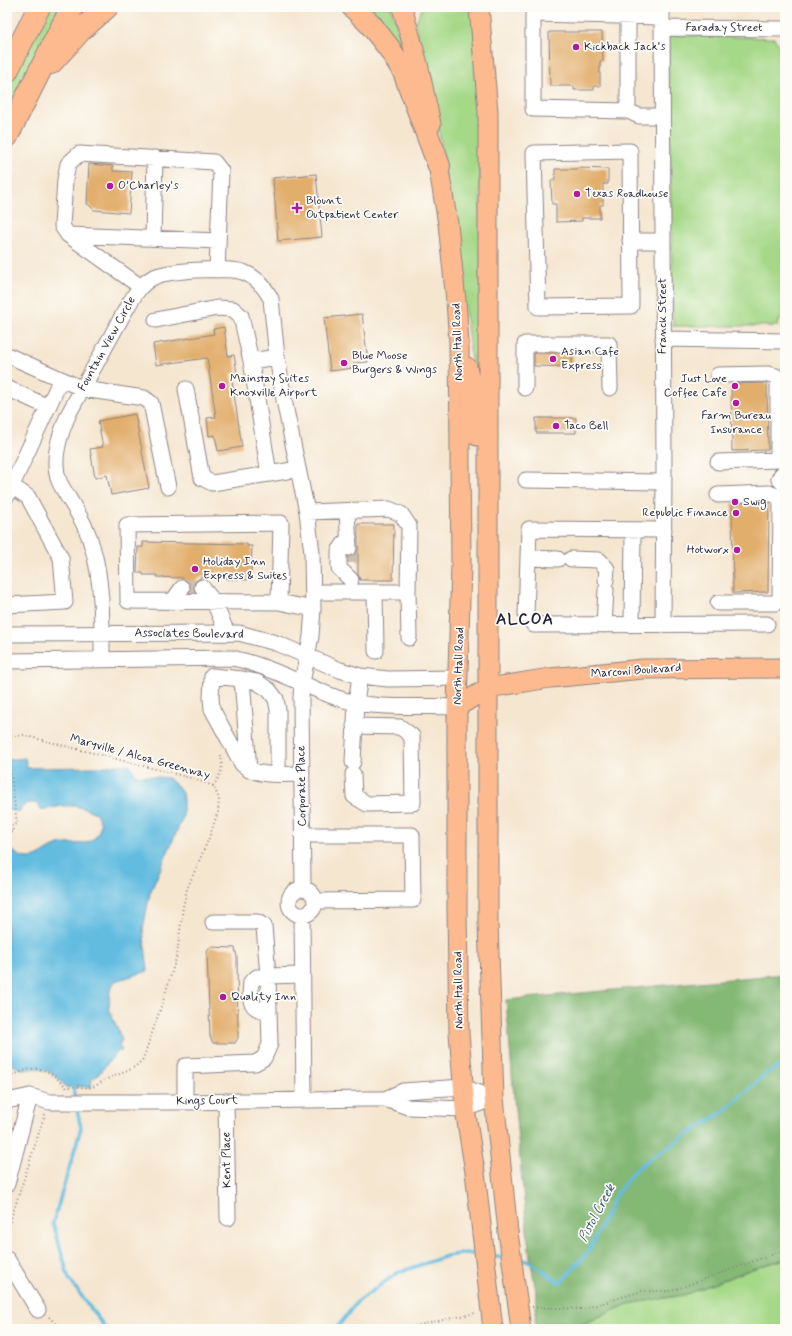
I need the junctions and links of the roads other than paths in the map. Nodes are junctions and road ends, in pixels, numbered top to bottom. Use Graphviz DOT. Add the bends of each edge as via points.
graph roads {
  1 [pos="39,7"];
  2 [pos="72,7"];
  3 [pos="107,7"];
  4 [pos="353,7"];
  5 [pos="402,7"];
  6 [pos="479,7"];
  7 [pos="533,11"];
  8 [pos="628,11"];
  9 [pos="662,17"];
  10 [pos="785,29"];
  11 [pos="7,71"];
  12 [pos="32,83"];
  13 [pos="628,111"];
  14 [pos="662,116"];
  15 [pos="7,136"];
  16 [pos="155,158"];
  17 [pos="439,166"];
  18 [pos="68,235"];
  19 [pos="152,238"];
  20 [pos="218,241"];
  21 [pos="630,241"];
  22 [pos="663,241"];
  23 [pos="217,270"];
  24 [pos="141,286"];
  25 [pos="156,320"];
  26 [pos="663,339"];
  27 [pos="785,341"];
  28 [pos="459,343"];
  29 [pos="7,355"];
  30 [pos="277,357"];
  31 [pos="251,361"];
  32 [pos="718,375"];
  33 [pos="61,379"];
  34 [pos="7,388"];
  35 [pos="83,388"];
  36 [pos="525,388"];
  37 [pos="610,388"];
  38 [pos="186,389"];
  39 [pos="48,407"];
  40 [pos="718,462"];
  41 [pos="298,469"];
  42 [pos="785,473"];
  43 [pos="269,474"];
  44 [pos="526,480"];
  45 [pos="663,482"];
  46 [pos="785,483"];
  47 [pos="168,486"];
  48 [pos="9,491"];
  49 [pos="718,495"];
  50 [pos="347,511"];
  51 [pos="307,512"];
  52 [pos="634,530"];
  53 [pos="664,530"];
  54 [pos="349,551"];
  55 [pos="528,558"];
  56 [pos="351,586"];
  57 [pos="202,587"];
  58 [pos="182,588"];
  59 [pos="313,592"];
  60 [pos="375,592"];
  61 [pos="408,592"];
  62 [pos="172,602"];
  63 [pos="214,602"];
  64 [pos="279,602"];
  65 [pos="718,602"];
  66 [pos="7,604"];
  67 [pos="313,609"];
  68 [pos="767,624"];
  69 [pos="604,625"];
  70 [pos="632,625"];
  71 [pos="663,625"];
  72 [pos="226,633"];
  73 [pos="7,634"];
  74 [pos="102,634"];
  75 [pos="409,638"];
  76 [pos="376,651"];
  77 [pos="307,656"];
  78 [pos="102,660"];
  79 [pos="7,661"];
  80 [pos="785,668"];
  81 [pos="360,676"];
  82 [pos="459,678"];
  83 [pos="242,679"];
  84 [pos="302,683"];
  85 [pos="488,688"];
  86 [pos="356,703"];
  87 [pos="458,707"];
  88 [pos="354,726"];
  89 [pos="249,770"];
  90 [pos="278,774"];
  91 [pos="302,774"];
  92 [pos="303,835"];
  93 [pos="303,889"];
  94 [pos="315,901"];
  95 [pos="302,916"];
  96 [pos="214,922"];
  97 [pos="302,975"];
  98 [pos="268,976"];
  99 [pos="463,1087"];
  100 [pos="30,1096"];
  101 [pos="494,1098"];
  102 [pos="304,1099"];
  103 [pos="385,1099"];
  104 [pos="7,1101"];
  105 [pos="226,1101"];
  106 [pos="185,1102"];
  107 [pos="465,1108"];
  108 [pos="7,1184"];
  109 [pos="228,1218"];
  110 [pos="7,1259"];
  111 [pos="38,1310"];
  112 [pos="493,1329"];
  113 [pos="520,1329"];
  1 -- 11 [label="highway"];
  2 -- 12 [label="highway"];
  3 -- 12 [label="highway" via="81,30"];
  4 -- 17 [label="highway" via="371,25 404,72"];
  5 -- 17 [label="main road, North Hall Road" via="418,64"];
  6 -- 85 [label="main road" via="488,112"];
  7 -- 8 [label="street, Faraday Street"];
  7 -- 13 [label="street" via="533,109"];
  8 -- 9 [label="street, Faraday Street"];
  8 -- 13 [label="street"];
  9 -- 10 [label="street, Faraday Street"];
  9 -- 14 [label="street, Franck Street"];
  12 -- 15 [label="highway"];
  13 -- 14 [label="street" via="639,116"];
  14 -- 22 [label="street, Franck Street"];
  16 -- 18 [label="street" via="79,154 68,164 65,180 62,226"];
  16 -- 19 [label="street"];
  16 -- 20 [label="street" via="214,162 221,171"];
  17 -- 28 [label="main road, North Hall Road" via="448,224"];
  18 -- 19 [label="street"];
  18 -- 24 [label="street"];
  19 -- 20 [label="street"];
  20 -- 23 [label="street"];
  21 -- 21 [label="street" via="630,151 534,153 538,307 631,306"];
  21 -- 22 [label="street"];
  22 -- 26 [label="street, Franck Street"];
  23 -- 24 [label="street, Fountain View Circle" via="180,270 152,278"];
  23 -- 30 [label="street, Fountain View Circle" via="250,275 267,291 271,299"];
  24 -- 35 [label="street, Fountain View Circle"];
  25 -- 31 [label="street" via="217,308 233,309 242,316"];
  26 -- 27 [label="street"];
  26 -- 45 [label="street, Franck Street"];
  28 -- 82 [label="main road, North Hall Road"];
  28 -- 85 [label="main road" via="469,376 477,432 477,661 480,676"];
  29 -- 33 [label="street"];
  30 -- 31 [label="street"];
  30 -- 41 [label="street, Fountain View Circle"];
  31 -- 43 [label="street"];
  32 -- 40 [label="street" via="776,376 778,460"];
  33 -- 35 [label="street"];
  33 -- 39 [label="street"];
  34 -- 39 [label="street"];
  35 -- 47 [label="street" via="144,398 151,403"];
  35 -- 74 [label="street, Fountain View Circle" via="63,428 56,462 59,482 85,525 92,546 98,570"];
  36 -- 37 [label="street" via="525,344 609,344"];
  38 -- 43 [label="street" via="202,478 212,482"];
  39 -- 48 [label="street"];
  41 -- 43 [label="street"];
  41 -- 51 [label="street, Fountain View Circle"];
  42 -- 46 [label="street" via="779,479"];
  44 -- 45 [label="street"];
  45 -- 53 [label="street, Franck Street"];
  48 -- 66 [label="street" via="28,497 61,558 66,602"];
  49 -- 65 [label="street" via="769,493 777,496 781,502 780,600 776,604"];
  50 -- 51 [label="street"];
  50 -- 54 [label="street"];
  50 -- 61 [label="street" via="390,509 401,514 408,526"];
  51 -- 59 [label="street, Fountain View Circle"];
  52 -- 53 [label="street"];
  52 -- 55 [label="street" via="529,529"];
  52 -- 70 [label="street"];
  53 -- 71 [label="street, Franck Street"];
  54 -- 56 [label="street"];
  54 -- 56 [label="street" via="339,551 339,568"];
  55 -- 69 [label="street" via="599,560 607,569"];
  55 -- 69 [label="street" via="526,615 534,625"];
  56 -- 59 [label="street"];
  56 -- 60 [label="street"];
  57 -- 63 [label="street"];
  58 -- 62 [label="street"];
  59 -- 67 [label="street, Fountain View Circle"];
  60 -- 61 [label="street"];
  60 -- 76 [label="street"];
  61 -- 75 [label="street"];
  62 -- 63 [label="street"];
  62 -- 64 [label="street" via="128,601 127,525 281,523"];
  63 -- 64 [label="street"];
  63 -- 72 [label="street"];
  64 -- 67 [label="street"];
  67 -- 77 [label="street, Fountain View Circle"];
  68 -- 71 [label="street"];
  69 -- 70 [label="street"];
  70 -- 71 [label="street"];
  72 -- 74 [label="street, Associates Boulevard"];
  72 -- 77 [label="street, Associates Boulevard" via="255,636"];
  73 -- 74 [label="street, Associates Boulevard"];
  74 -- 78 [label="street, Fountain View Circle"];
  77 -- 81 [label="street, Associates Boulevard"];
  77 -- 84 [label="street, Fountain View Circle"];
  78 -- 79 [label="street, Associates Boulevard"];
  78 -- 84 [label="street, Associates Boulevard" via="232,658 261,666"];
  80 -- 85 [label="main road, Marconi Boulevard" via="643,669 550,678"];
  81 -- 82 [label="street, Associates Boulevard" via="388,679"];
  81 -- 86 [label="street"];
  82 -- 85 [label="main road, Marconi Boulevard"];
  82 -- 87 [label="main road, North Hall Road"];
  83 -- 89 [label="street"];
  83 -- 89 [label="street" via="212,676 211,698 212,709 242,764"];
  83 -- 90 [label="street" via="256,682 269,690 276,699"];
  84 -- 86 [label="street, Associates Boulevard"];
  84 -- 91 [label="street, Corporate Place"];
  85 -- 87 [label="main road, Marconi Boulevard"];
  85 -- 101 [label="main road" via="488,923"];
  86 -- 87 [label="street, Associates Boulevard" via="380,706"];
  86 -- 88 [label="street"];
  87 -- 99 [label="main road, North Hall Road" via="457,911 459,1033"];
  88 -- 88 [label="street" via="400,727 412,736 413,803 367,804 354,796"];
  89 -- 90 [label="street"];
  90 -- 91 [label="street"];
  91 -- 92 [label="street, Corporate Place"];
  92 -- 93 [label="street, Corporate Place"];
  92 -- 94 [label="street" via="412,835 413,900"];
  93 -- 94 [label="street" via="311,893"];
  93 -- 95 [label="street" via="294,891 288,903 294,913"];
  94 -- 95 [label="street" via="313,909"];
  95 -- 97 [label="street"];
  96 -- 98 [label="street" via="257,922 264,926"];
  97 -- 98 [label="street"];
  97 -- 102 [label="street"];
  98 -- 106 [label="street" via="270,1044 264,1058 255,1063 185,1066"];
  99 -- 101 [label="street, Kings Court"];
  99 -- 103 [label="street, Kings Court" via="403,1092"];
  99 -- 107 [label="main road, North Hall Road"];
  100 -- 104 [label="street"];
  100 -- 106 [label="street, Kings Court" via="49,1102"];
  100 -- 108 [label="street"];
  101 -- 107 [label="street, Kings Court"];
  101 -- 113 [label="main road, bridge"];
  102 -- 103 [label="street, Kings Court"];
  102 -- 105 [label="street, Kings Court"];
  103 -- 107 [label="street, Kings Court" via="408,1107"];
  105 -- 106 [label="street, Kings Court"];
  105 -- 109 [label="street, Kent Place"];
  107 -- 112 [label="main road, North Hall Road, bridge"];
  110 -- 111 [label="street"];
}
